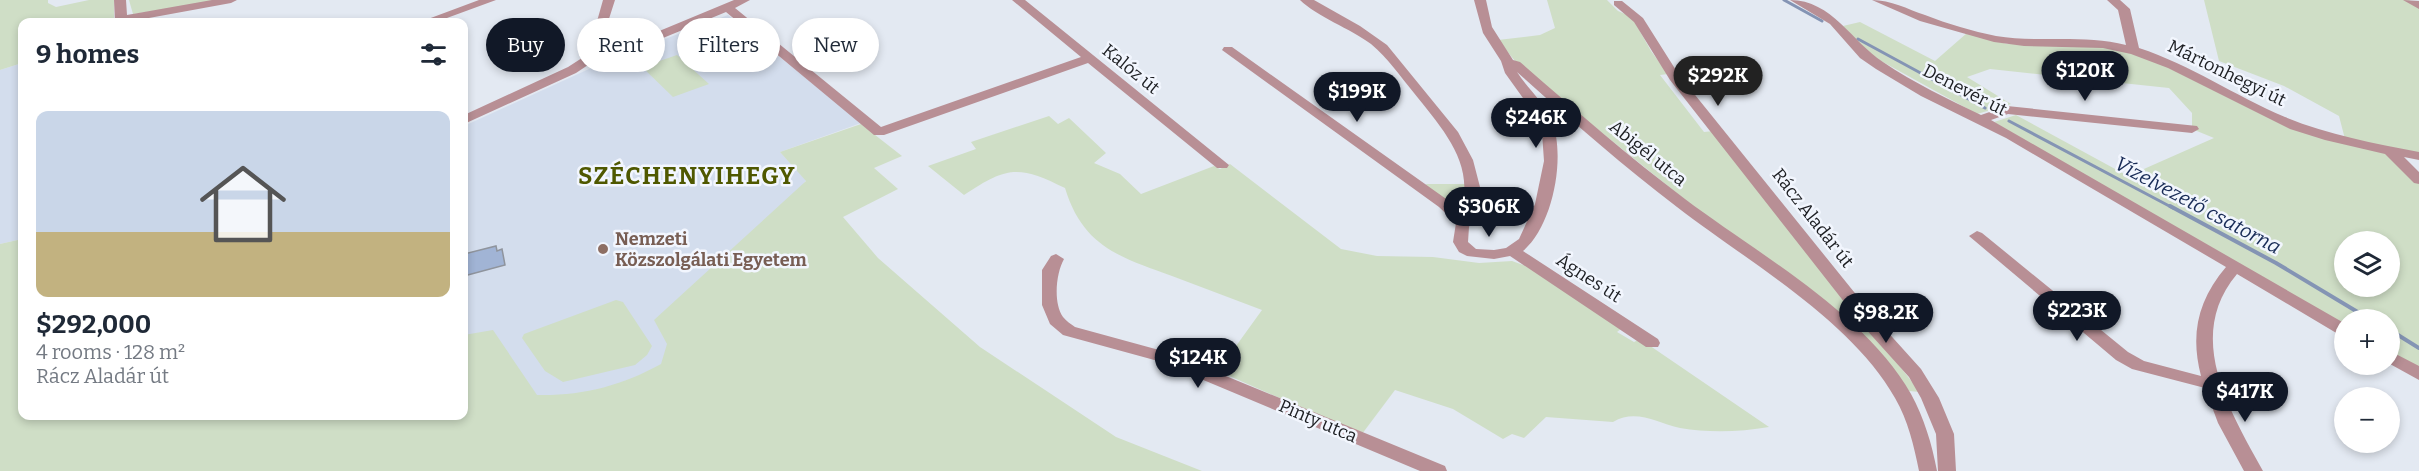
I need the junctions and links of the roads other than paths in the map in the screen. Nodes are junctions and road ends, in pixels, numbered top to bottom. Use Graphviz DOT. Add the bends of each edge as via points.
graph roads {
  1 [pos="120,0"];
  2 [pos="231,0"];
  3 [pos="490,0"];
  4 [pos="609,0"];
  5 [pos="744,0"];
  6 [pos="1018,0"];
  7 [pos="1306,0"];
  8 [pos="1480,0"];
  9 [pos="1796,0"];
  10 [pos="1878,0"];
  11 [pos="2113,0"];
  12 [pos="2409,0"];
  13 [pos="1618,3"];
  14 [pos="2419,6"];
  15 [pos="728,8"];
  16 [pos="121,18"];
  17 [pos="137,18"];
  18 [pos="438,18"];
  19 [pos="604,18"];
  20 [pos="665,33"];
  21 [pos="1228,50"];
  22 [pos="2133,50"];
  23 [pos="1089,58"];
  24 [pos="1508,63"];
  25 [pos="577,67"];
  26 [pos="468,118"];
  27 [pos="1982,119"];
  28 [pos="2193,129"];
  29 [pos="2389,150"];
  30 [pos="2419,156"];
  31 [pos="1222,165"];
  32 [pos="2419,180"];
  33 [pos="1463,222"];
  34 [pos="1977,236"];
  35 [pos="1514,252"];
  36 [pos="1056,259"];
  37 [pos="2235,266"];
  38 [pos="2334,324"];
  39 [pos="1652,343"];
  40 [pos="2400,363"];
  41 [pos="2419,374"];
  42 [pos="2211,384"];
  43 [pos="1438,471"];
  44 [pos="1928,471"];
  45 [pos="1947,471"];
  46 [pos="2254,471"];
  1 -- 16 [label="street"];
  2 -- 17 [label="street"];
  3 -- 18 [label="street"];
  4 -- 19 [label="street"];
  5 -- 15 [label="street"];
  6 -- 23 [label="street, Kalóz út"];
  7 -- 33 [label="street" via="1384,49 1444,121 1466,161 1473,187 1470,209"];
  8 -- 24 [label="street" via="1487,33"];
  9 -- 27 [label="street, Denevér út" via="1834,22 1864,55 1880,66"];
  10 -- 22 [label="street, Mártonhegyi út" via="2002,40 2079,42"];
  11 -- 22 [label="street" via="2124,9"];
  12 -- 14 [label="street"];
  13 -- 45 [label="street, Rácz Aladár út" via="1639,20 1674,77 1869,322 1916,373 1945,434"];
  15 -- 20 [label="street"];
  15 -- 23 [label="street" via="879,132"];
  21 -- 33 [label="street" via="1444,204"];
  22 -- 29 [label="street, Mártonhegyi út" via="2187,71 2281,120 2320,134"];
  23 -- 31 [label="street, Kalóz út"];
  24 -- 35 [label="street" via="1543,117 1552,147 1549,183 1534,228 1529,239"];
  24 -- 44 [label="street, Abigél utca" via="1516,64 1658,185 1829,315 1881,365 1911,411"];
  25 -- 26 [label="street"];
  27 -- 28 [label="street" via="2007,110"];
  27 -- 37 [label="street, Denevér út"];
  29 -- 30 [label="street, Mártonhegyi út"];
  29 -- 32 [label="street"];
  33 -- 35 [label="street" via="1459,234 1462,247 1485,255"];
  34 -- 42 [label="street" via="2121,356 2138,365"];
  35 -- 39 [label="street, Ágnes út"];
  36 -- 43 [label="street, Pinty utca" via="1050,270 1050,305 1056,320 1069,331 1164,357"];
  37 -- 38 [label="street, Denevér út"];
  37 -- 42 [label="street" via="2214,287 2204,331"];
  40 -- 41 [label="street"];
  42 -- 46 [label="street" via="2232,439"];
}
